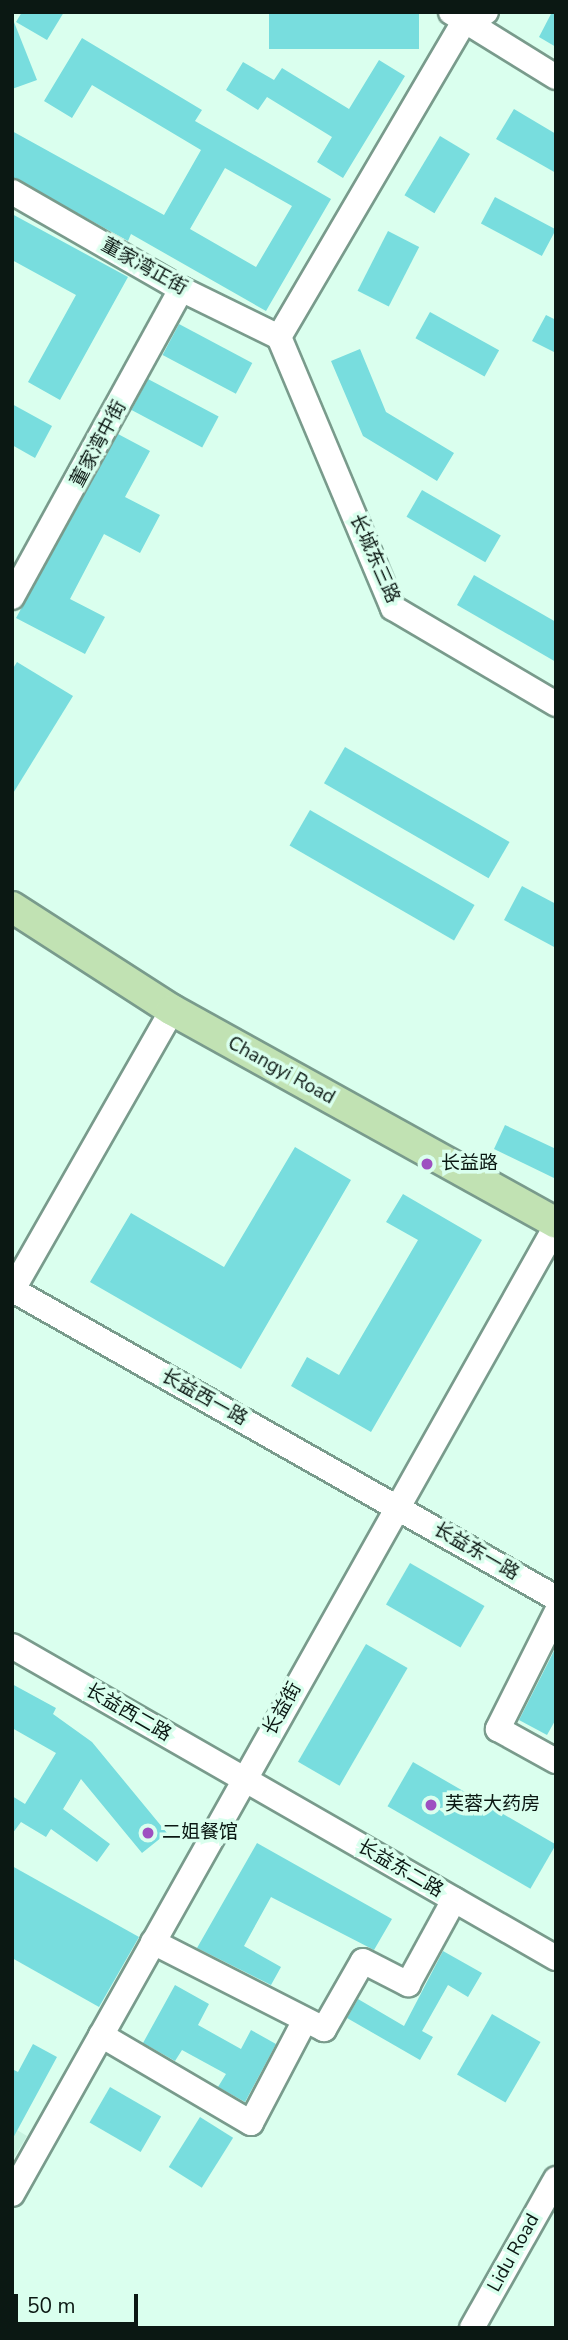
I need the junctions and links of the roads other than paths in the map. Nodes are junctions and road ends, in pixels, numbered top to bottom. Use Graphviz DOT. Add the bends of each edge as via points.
graph roads {
  1 [pos="486,12"];
  2 [pos="457,18"];
  3 [pos="556,78"];
  4 [pos="12,192"];
  5 [pos="181,289"];
  6 [pos="279,337"];
  7 [pos="12,597"];
  8 [pos="556,704"];
  9 [pos="12,907"];
  10 [pos="172,1010"];
  11 [pos="556,1225"];
  12 [pos="13,1291"];
  13 [pos="396,1506"];
  14 [pos="556,1598"];
  15 [pos="556,1613"];
  16 [pos="12,1646"];
  17 [pos="556,1761"];
  18 [pos="243,1780"];
  19 [pos="454,1900"];
  20 [pos="153,1942"];
  21 [pos="556,1958"];
  22 [pos="305,2020"];
  23 [pos="101,2035"];
  24 [pos="556,2179"];
  25 [pos="12,2194"];
  26 [pos="472,2328"];
  1 -- 2 [label="street"];
  2 -- 3 [label="street"];
  2 -- 6 [label="street"];
  4 -- 5 [label="street, 董家湾正街"];
  5 -- 6 [label="street, 董家湾正街"];
  5 -- 7 [label="street, 董家湾中街"];
  6 -- 8 [label="street, 长城东三路" via="393,608"];
  9 -- 10 [label="main road, Changyi Road"];
  10 -- 11 [label="main road, Changyi Road"];
  10 -- 12 [label="street"];
  11 -- 13 [label="street, 长益街"];
  12 -- 13 [label="street, 长益西一路"];
  13 -- 14 [label="street, 长益东一路"];
  13 -- 18 [label="street, 长益街"];
  15 -- 17 [label="street" via="498,1728"];
  16 -- 18 [label="street, 长益西二路"];
  18 -- 19 [label="street, 长益东二路"];
  18 -- 20 [label="street, 长益街"];
  19 -- 21 [label="street, 长益东二路"];
  19 -- 22 [label="street" via="408,1984 363,1961 324,2029"];
  20 -- 22 [label="street"];
  20 -- 23 [label="street, 长益街"];
  22 -- 23 [label="street" via="251,2123"];
  23 -- 25 [label="street, 长益街"];
  24 -- 26 [label="street, Lidu Road"];
}
